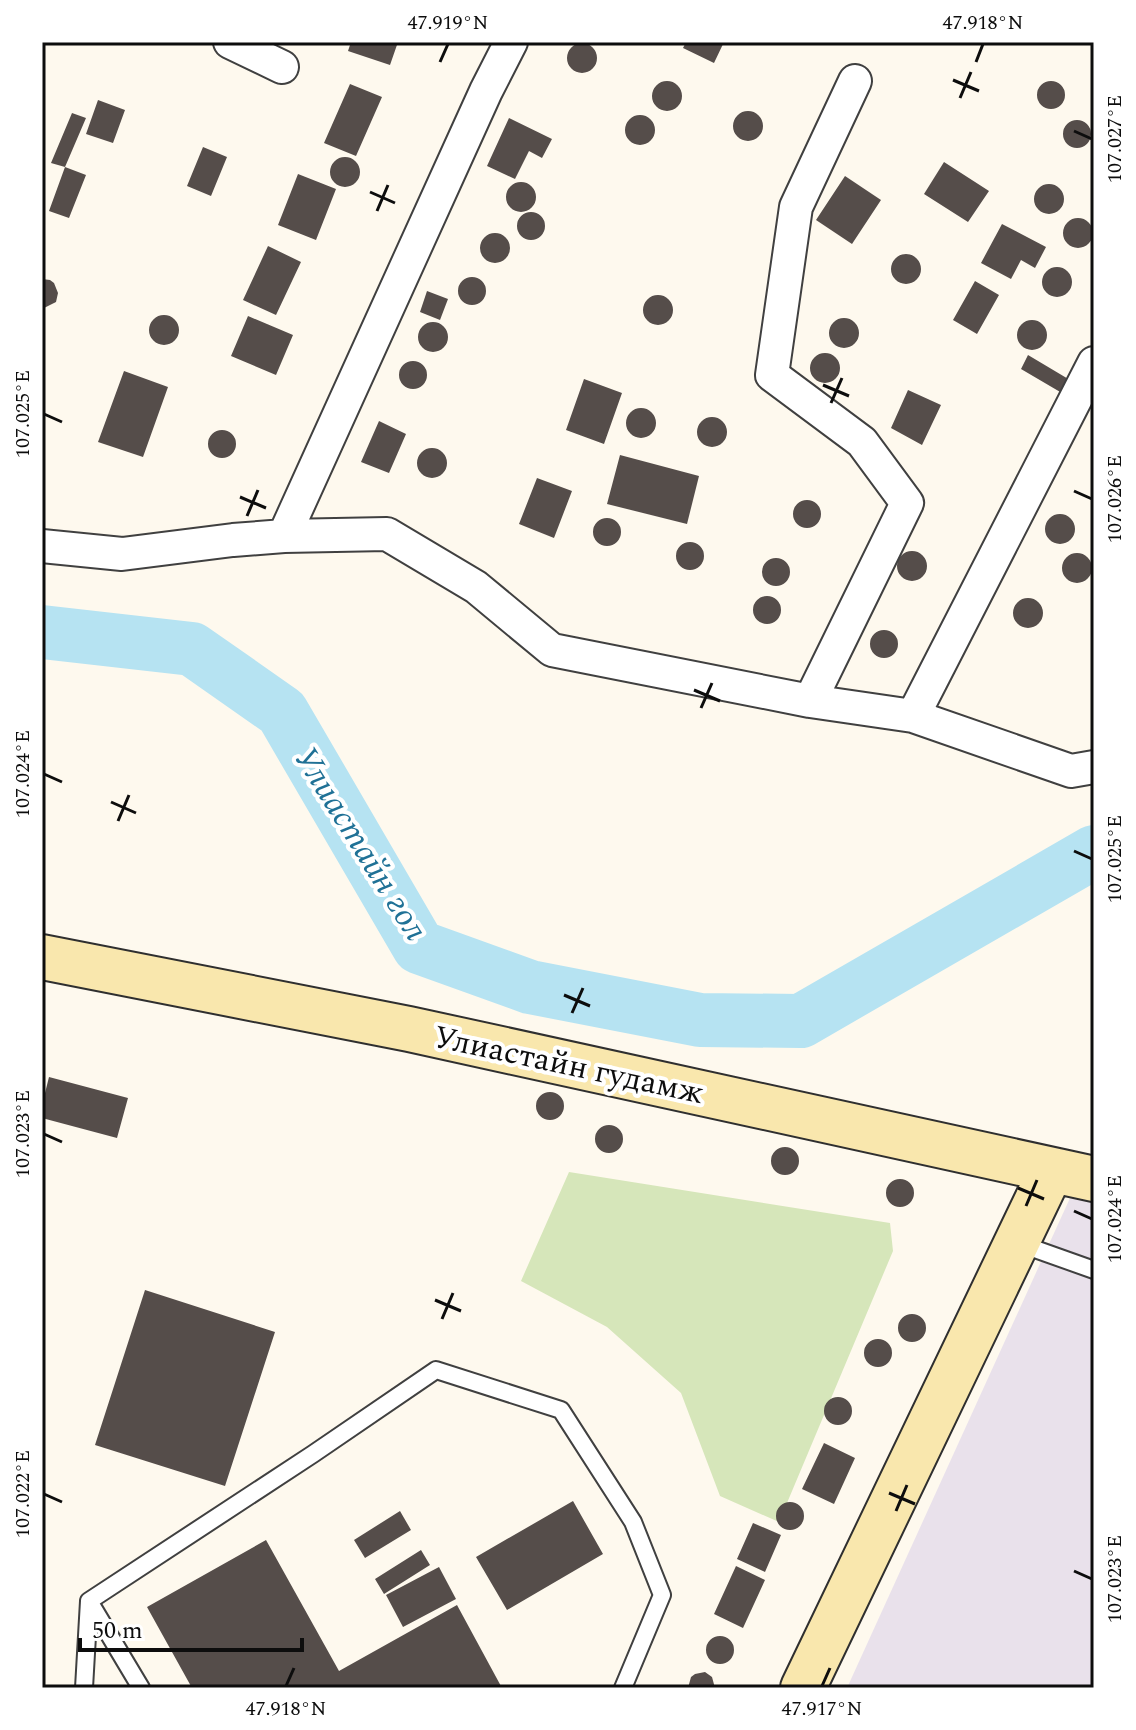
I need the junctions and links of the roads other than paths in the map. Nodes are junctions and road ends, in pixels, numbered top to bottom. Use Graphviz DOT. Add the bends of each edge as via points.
graph roads {
  1 [pos="230,42"];
  2 [pos="511,42"];
  3 [pos="282,67"];
  4 [pos="855,81"];
  5 [pos="1094,363"];
  6 [pos="284,536"];
  7 [pos="42,546"];
  8 [pos="810,701"];
  9 [pos="913,716"];
  10 [pos="1094,767"];
  11 [pos="42,957"];
  12 [pos="1051,1171"];
  13 [pos="1094,1179"];
  14 [pos="1016,1243"];
  15 [pos="1094,1270"];
  16 [pos="89,1601"];
  17 [pos="84,1688"];
  18 [pos="141,1688"];
  19 [pos="623,1688"];
  20 [pos="803,1688"];
  1 -- 3 [label="street"];
  2 -- 6 [label="street"];
  4 -- 8 [label="street" via="796,207 772,375 862,442 907,503"];
  5 -- 9 [label="street"];
  6 -- 7 [label="street" via="122,554"];
  6 -- 8 [label="street" via="387,534 476,587 552,650"];
  8 -- 9 [label="street"];
  9 -- 10 [label="street" via="1071,771"];
  11 -- 12 [label="main road, Улиастайн гудамж" via="409,1029"];
  12 -- 13 [label="main road, Улиастайн гудамж"];
  12 -- 14 [label="main road"];
  14 -- 15 [label="lane"];
  14 -- 20 [label="main road"];
  16 -- 17 [label="lane"];
  16 -- 18 [label="lane"];
  16 -- 19 [label="lane" via="436,1370 561,1410 633,1522 662,1595"];
}
